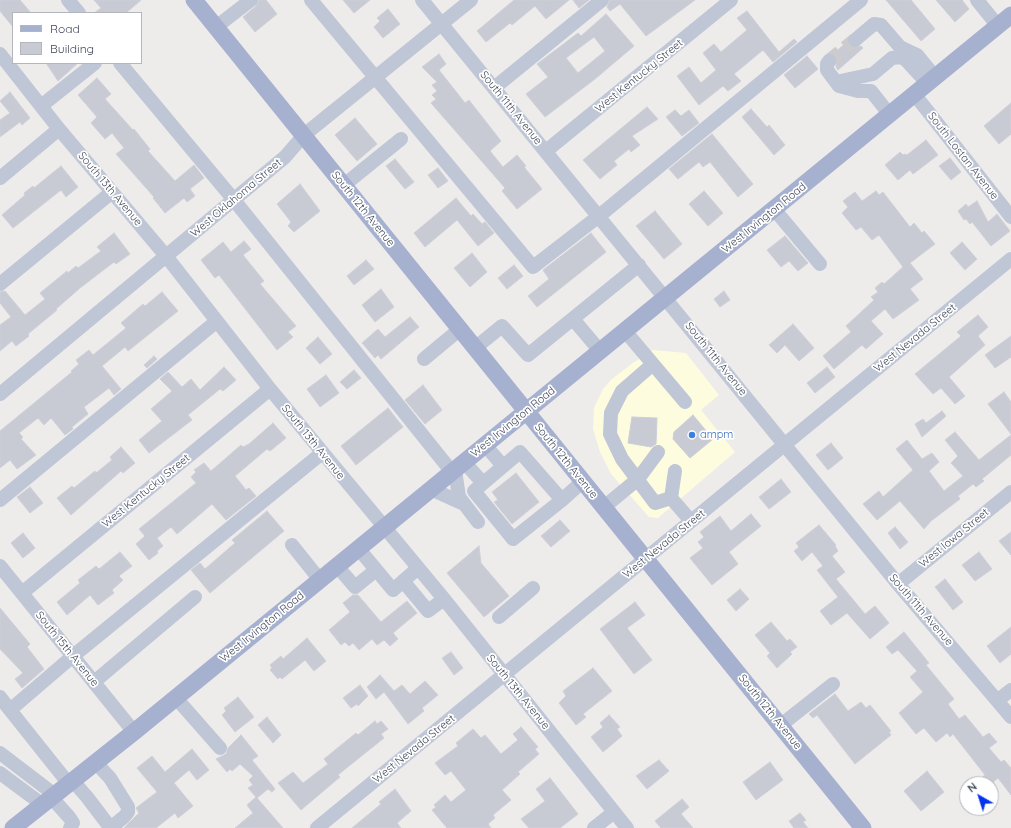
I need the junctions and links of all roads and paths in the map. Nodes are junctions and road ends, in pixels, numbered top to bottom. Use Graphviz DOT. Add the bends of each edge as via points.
graph roads {
  1 [pos="68,0"];
  2 [pos="194,0"];
  3 [pos="251,0"];
  4 [pos="311,0"];
  5 [pos="422,0"];
  6 [pos="471,0"];
  7 [pos="602,0"];
  8 [pos="732,0"];
  9 [pos="861,0"];
  10 [pos="977,0"];
  11 [pos="78,12"];
  12 [pos="1011,15"];
  13 [pos="442,24"];
  14 [pos="998,26"];
  15 [pos="216,28"];
  16 [pos="855,40"];
  17 [pos="829,61"];
  18 [pos="3,63"];
  19 [pos="94,64"];
  20 [pos="128,64"];
  21 [pos="375,78"];
  22 [pos="836,82"];
  23 [pos="926,85"];
  24 [pos="494,88"];
  25 [pos="41,106"];
  26 [pos="890,115"];
  27 [pos="59,129"];
  28 [pos="304,135"];
  29 [pos="401,139"];
  30 [pos="546,151"];
  31 [pos="0,178"];
  32 [pos="344,185"];
  33 [pos="112,192"];
  34 [pos="234,200"];
  35 [pos="774,209"];
  36 [pos="599,216"];
  37 [pos="1011,217"];
  38 [pos="166,256"];
  39 [pos="1011,259"];
  40 [pos="820,264"];
  41 [pos="639,265"];
  42 [pos="0,284"];
  43 [pos="666,298"];
  44 [pos="573,318"];
  45 [pos="217,321"];
  46 [pos="460,329"];
  47 [pos="625,331"];
  48 [pos="475,348"];
  49 [pos="600,351"];
  50 [pos="424,359"];
  51 [pos="653,364"];
  52 [pos="270,389"];
  53 [pos="0,394"];
  54 [pos="685,402"];
  55 [pos="526,411"];
  56 [pos="785,444"];
  57 [pos="485,445"];
  58 [pos="658,452"];
  59 [pos="322,453"];
  60 [pos="503,466"];
  61 [pos="457,468"];
  62 [pos="675,471"];
  63 [pos="637,480"];
  64 [pos="583,481"];
  65 [pos="483,483"];
  66 [pos="431,489"];
  67 [pos="1011,492"];
  68 [pos="671,498"];
  69 [pos="0,500"];
  70 [pos="562,500"];
  71 [pos="462,503"];
  72 [pos="604,506"];
  73 [pos="691,521"];
  74 [pos="478,522"];
  75 [pos="384,528"];
  76 [pos="292,545"];
  77 [pos="358,548"];
  78 [pos="646,559"];
  79 [pos="0,566"];
  80 [pos="337,566"];
  81 [pos="418,568"];
  82 [pos="376,570"];
  83 [pos="320,580"];
  84 [pos="403,581"];
  85 [pos="898,584"];
  86 [pos="533,588"];
  87 [pos="22,593"];
  88 [pos="195,597"];
  89 [pos="444,599"];
  90 [pos="499,617"];
  91 [pos="73,656"];
  92 [pos="504,674"];
  93 [pos="94,682"];
  94 [pos="833,684"];
  95 [pos="1011,690"];
  96 [pos="0,697"];
  97 [pos="176,698"];
  98 [pos="998,700"];
  99 [pos="10,710"];
  100 [pos="1011,717"];
  101 [pos="781,725"];
  102 [pos="134,732"];
  103 [pos="220,748"];
  104 [pos="0,753"];
  105 [pos="96,763"];
  106 [pos="0,773"];
  107 [pos="71,783"];
  108 [pos="50,800"];
  109 [pos="614,812"];
  110 [pos="21,826"];
  111 [pos="70,828"];
  112 [pos="318,828"];
  113 [pos="594,828"];
  114 [pos="627,828"];
  115 [pos="863,828"];
  1 -- 11 [label="street"];
  2 -- 15 [label="main road, South 12th Avenue"];
  3 -- 15 [label="street"];
  4 -- 21 [label="street"];
  5 -- 13 [label="street, South 11th Avenue"];
  6 -- 13 [label="street, West Oklahoma Street"];
  7 -- 24 [label="street"];
  8 -- 30 [label="street, West Kentucky Street"];
  9 -- 36 [label="street"];
  10 -- 14 [label="street"];
  12 -- 14 [label="main road, West Irvington Road"];
  13 -- 21 [label="street, West Oklahoma Street"];
  13 -- 24 [label="street, South 11th Avenue"];
  14 -- 23 [label="main road, West Irvington Road"];
  15 -- 28 [label="main road, South 12th Avenue"];
  16 -- 23 [label="street" via="874,24 881,25 900,47 917,55"];
  17 -- 22 [label="street" via="827,70"];
  18 -- 25 [label="street, South 13th Avenue"];
  19 -- 25 [label="street"];
  20 -- 34 [label="street"];
  21 -- 28 [label="street, West Oklahoma Street"];
  21 -- 36 [label="street" via="533,267"];
  22 -- 23 [label="street" via="872,74 892,58 901,57"];
  22 -- 26 [label="street" via="839,86 858,91 871,91"];
  23 -- 26 [label="main road, West Irvington Road"];
  23 -- 37 [label="street, South Lostan Avenue"];
  24 -- 30 [label="street, South 11th Avenue"];
  25 -- 27 [label="street, South 13th Avenue"];
  26 -- 35 [label="main road, West Irvington Road"];
  27 -- 31 [label="street"];
  27 -- 33 [label="street, South 13th Avenue"];
  28 -- 32 [label="main road, South 12th Avenue"];
  28 -- 34 [label="street, West Oklahoma Street" via="285,157"];
  29 -- 32 [label="street"];
  30 -- 36 [label="street, South 11th Avenue"];
  32 -- 46 [label="main road, South 12th Avenue"];
  33 -- 38 [label="street, South 13th Avenue"];
  33 -- 42 [label="street"];
  34 -- 38 [label="street, West Oklahoma Street"];
  34 -- 61 [label="street"];
  35 -- 40 [label="street"];
  35 -- 43 [label="main road, West Irvington Road"];
  36 -- 41 [label="street, South 11th Avenue"];
  38 -- 45 [label="street, South 13th Avenue"];
  38 -- 53 [label="street, West Oklahoma Street"];
  39 -- 56 [label="street, West Nevada Street"];
  41 -- 43 [label="street, South 11th Avenue"];
  41 -- 44 [label="street"];
  43 -- 47 [label="main road, West Irvington Road"];
  43 -- 56 [label="street, South 11th Avenue"];
  44 -- 48 [label="street" via="528,356 502,326"];
  44 -- 49 [label="street"];
  45 -- 52 [label="street, South 13th Avenue"];
  45 -- 69 [label="street"];
  46 -- 48 [label="main road, South 12th Avenue"];
  46 -- 50 [label="street"];
  47 -- 49 [label="main road, West Irvington Road"];
  47 -- 51 [label="street"];
  48 -- 55 [label="main road, South 12th Avenue"];
  49 -- 55 [label="main road, West Irvington Road"];
  51 -- 54 [label="street"];
  51 -- 63 [label="street" via="622,391 612,413 610,434 622,459"];
  52 -- 59 [label="street, South 13th Avenue"];
  52 -- 87 [label="street, West Kentucky Street"];
  55 -- 57 [label="main road, West Irvington Road"];
  55 -- 64 [label="main road, South 12th Avenue"];
  56 -- 73 [label="street, West Nevada Street"];
  56 -- 85 [label="street, South 11th Avenue"];
  57 -- 60 [label="street"];
  57 -- 61 [label="main road, West Irvington Road"];
  58 -- 63 [label="street"];
  59 -- 75 [label="street, South 13th Avenue"];
  59 -- 91 [label="street"];
  60 -- 65 [label="street"];
  60 -- 70 [label="street" via="520,452"];
  61 -- 65 [label="street"];
  61 -- 66 [label="main road, West Irvington Road"];
  61 -- 71 [label="street" via="459,497"];
  62 -- 68 [label="street"];
  63 -- 68 [label="street" via="655,503"];
  63 -- 72 [label="street"];
  64 -- 70 [label="street"];
  64 -- 72 [label="main road, South 12th Avenue"];
  65 -- 70 [label="street" via="474,491 513,539"];
  66 -- 71 [label="street"];
  66 -- 75 [label="main road, West Irvington Road"];
  67 -- 85 [label="street, West Iowa Street"];
  68 -- 73 [label="street"];
  71 -- 74 [label="street"];
  72 -- 78 [label="main road, South 12th Avenue"];
  73 -- 78 [label="street, West Nevada Street"];
  75 -- 77 [label="main road, West Irvington Road"];
  75 -- 81 [label="street, South 13th Avenue"];
  76 -- 83 [label="street"];
  77 -- 80 [label="main road, West Irvington Road"];
  77 -- 82 [label="street"];
  78 -- 92 [label="street, West Nevada Street"];
  78 -- 101 [label="main road, South 12th Avenue"];
  79 -- 87 [label="street, South 15th Avenue"];
  80 -- 82 [label="street" via="355,587"];
  80 -- 83 [label="main road, West Irvington Road"];
  81 -- 84 [label="street"];
  81 -- 89 [label="street, South 13th Avenue"];
  82 -- 84 [label="street" via="393,590"];
  83 -- 97 [label="main road, West Irvington Road"];
  84 -- 89 [label="street" via="428,611"];
  85 -- 98 [label="street, South 11th Avenue"];
  86 -- 90 [label="street"];
  87 -- 91 [label="street, South 15th Avenue"];
  88 -- 93 [label="street"];
  89 -- 92 [label="street, South 13th Avenue"];
  91 -- 93 [label="street, South 15th Avenue"];
  91 -- 99 [label="street"];
  92 -- 109 [label="street, South 13th Avenue"];
  92 -- 112 [label="street, West Nevada Street"];
  93 -- 102 [label="street, South 15th Avenue"];
  94 -- 101 [label="street"];
  95 -- 98 [label="street"];
  96 -- 99 [label="street"];
  97 -- 102 [label="main road, West Irvington Road"];
  97 -- 103 [label="street"];
  98 -- 100 [label="street, South 11th Avenue"];
  99 -- 107 [label="street"];
  101 -- 115 [label="main road, South 12th Avenue"];
  102 -- 105 [label="main road, West Irvington Road"];
  104 -- 108 [label="street"];
  105 -- 107 [label="main road, West Irvington Road"];
  105 -- 107 [label="street" via="110,778 128,807 128,812 113,826 109,826 87,797"];
  106 -- 108 [label="street"];
  107 -- 108 [label="main road, West Irvington Road"];
  108 -- 110 [label="main road, West Irvington Road"];
  108 -- 111 [label="street" via="69,817 73,823"];
  109 -- 113 [label="street"];
  109 -- 114 [label="street, South 13th Avenue"];
}
